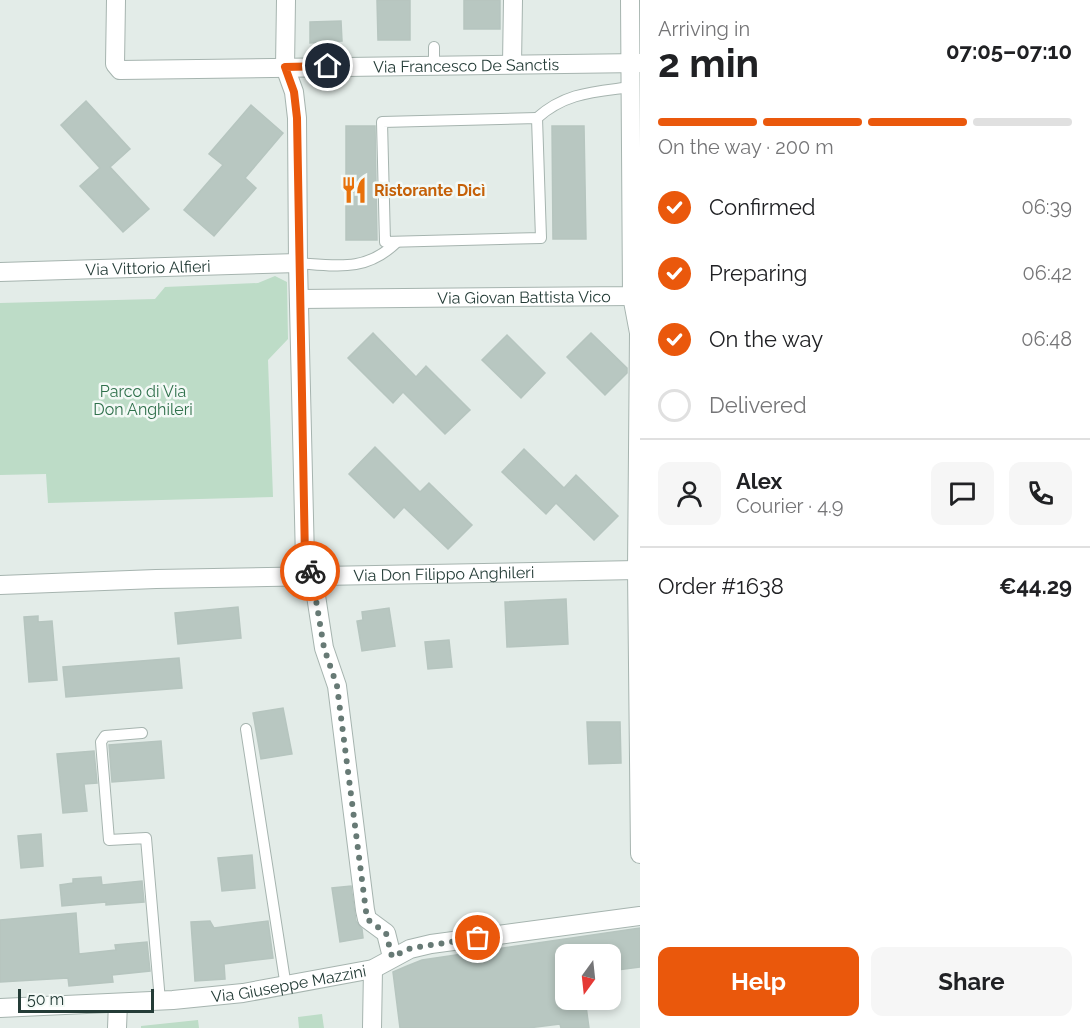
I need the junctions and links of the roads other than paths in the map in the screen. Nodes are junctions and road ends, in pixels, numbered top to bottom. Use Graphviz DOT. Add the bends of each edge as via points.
graph roads {
  1 [pos="116,0"];
  2 [pos="286,0"];
  3 [pos="513,0"];
  4 [pos="630,0"];
  5 [pos="635,63"];
  6 [pos="512,64"];
  7 [pos="285,67"];
  8 [pos="631,87"];
  9 [pos="537,118"];
  10 [pos="397,242"];
  11 [pos="298,263"];
  12 [pos="0,272"];
  13 [pos="632,296"];
  14 [pos="299,299"];
  15 [pos="638,570"];
  16 [pos="312,576"];
  17 [pos="0,585"];
  18 [pos="246,729"];
  19 [pos="142,733"];
  20 [pos="640,854"];
  21 [pos="640,916"];
  22 [pos="392,957"];
  23 [pos="373,969"];
  24 [pos="286,987"];
  25 [pos="160,1001"];
  26 [pos="118,1003"];
  27 [pos="0,1008"];
  28 [pos="117,1028"];
  29 [pos="372,1028"];
  1 -- 7 [label="street, Via Francesco De Sanctis" via="115,64 120,70"];
  2 -- 7 [label="street"];
  3 -- 6 [label="street"];
  4 -- 5 [label="street, Via Giovan Battista Vico"];
  5 -- 6 [label="street, Via Francesco De Sanctis"];
  5 -- 8 [label="street, Via Giovan Battista Vico"];
  6 -- 7 [label="street, Via Francesco De Sanctis" via="434,56"];
  7 -- 11 [label="street" via="294,92 297,118"];
  8 -- 9 [label="lane" via="572,97"];
  8 -- 13 [label="street, Via Giovan Battista Vico"];
  9 -- 10 [label="lane" via="541,238"];
  9 -- 10 [label="lane" via="382,122 385,242"];
  10 -- 11 [label="lane" via="371,261 355,265"];
  11 -- 12 [label="street, Via Vittorio Alfieri"];
  11 -- 14 [label="street"];
  13 -- 14 [label="street, Via Giovan Battista Vico"];
  13 -- 15 [label="street" via="639,333"];
  14 -- 16 [label="street" via="305,560"];
  15 -- 16 [label="street, Via Don Filippo Anghileri"];
  15 -- 20 [label="street"];
  16 -- 17 [label="street, Via Don Filippo Anghileri"];
  16 -- 22 [label="street" via="324,648 337,686 365,910 367,919 386,933"];
  18 -- 24 [label="lane"];
  19 -- 25 [label="lane" via="105,736 101,742 109,840 146,838"];
  21 -- 22 [label="street, Via Giuseppe Mazzini" via="431,944"];
  22 -- 23 [label="street, Via Giuseppe Mazzini"];
  23 -- 24 [label="street, Via Giuseppe Mazzini"];
  23 -- 29 [label="street"];
  24 -- 25 [label="street, Via Giuseppe Mazzini"];
  25 -- 26 [label="street, Via Giuseppe Mazzini"];
  26 -- 27 [label="street, Via Giuseppe Mazzini"];
  26 -- 28 [label="street"];
}
